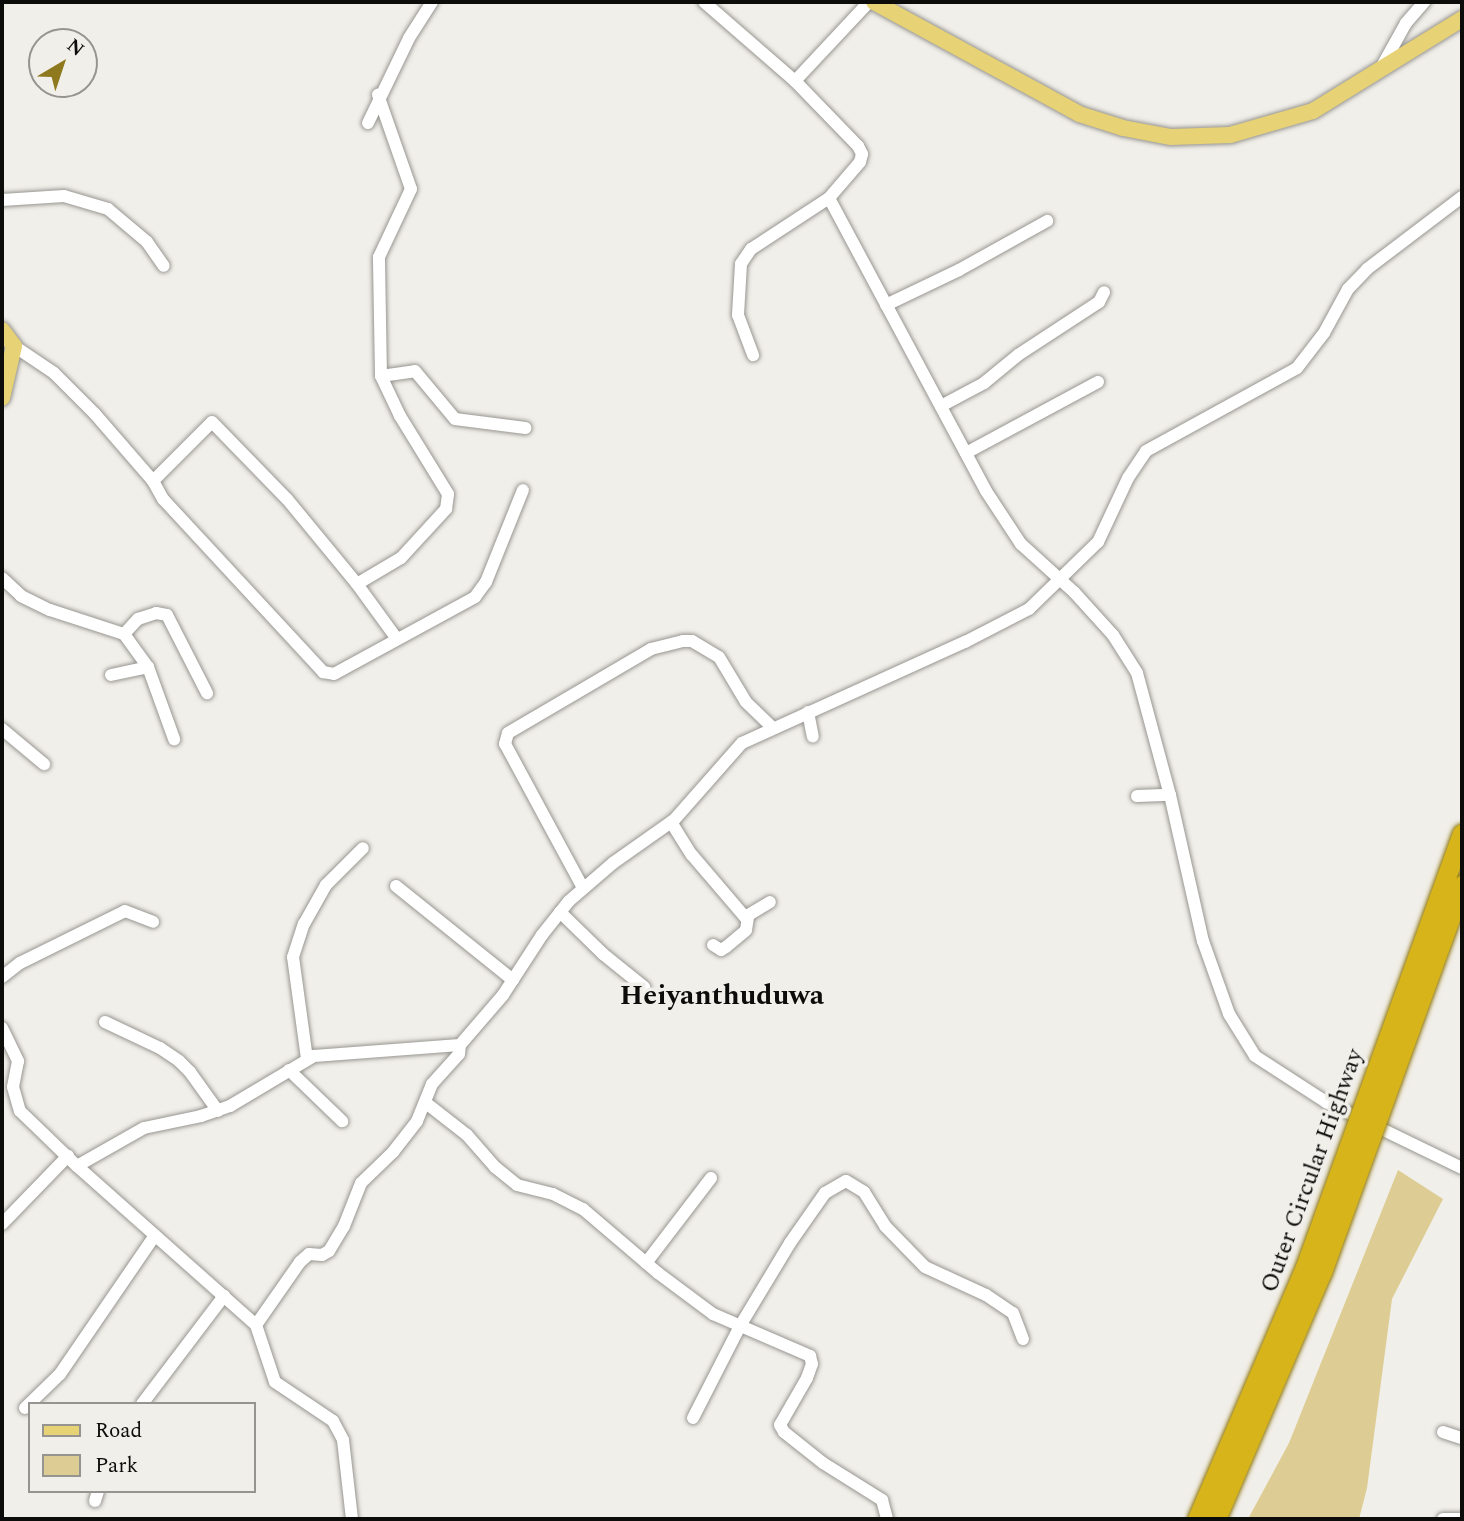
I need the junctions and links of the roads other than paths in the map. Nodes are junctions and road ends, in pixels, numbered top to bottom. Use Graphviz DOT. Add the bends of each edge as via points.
graph roads {
  1 [pos="432,2"];
  2 [pos="704,2"];
  3 [pos="872,2"];
  4 [pos="1424,2"];
  5 [pos="1462,19"];
  6 [pos="1381,68"];
  7 [pos="795,80"];
  8 [pos="378,95"];
  9 [pos="368,122"];
  10 [pos="1462,197"];
  11 [pos="829,198"];
  12 [pos="2,200"];
  13 [pos="1047,221"];
  14 [pos="164,266"];
  15 [pos="1104,292"];
  16 [pos="886,305"];
  17 [pos="2,330"];
  18 [pos="13,346"];
  19 [pos="753,355"];
  20 [pos="381,376"];
  21 [pos="1098,382"];
  22 [pos="2,398"];
  23 [pos="941,406"];
  24 [pos="525,428"];
  25 [pos="967,453"];
  26 [pos="153,481"];
  27 [pos="523,490"];
  28 [pos="2,578"];
  29 [pos="1060,580"];
  30 [pos="358,584"];
  31 [pos="124,634"];
  32 [pos="397,639"];
  33 [pos="148,667"];
  34 [pos="111,675"];
  35 [pos="207,693"];
  36 [pos="808,712"];
  37 [pos="773,727"];
  38 [pos="2,729"];
  39 [pos="813,737"];
  40 [pos="174,739"];
  41 [pos="44,764"];
  42 [pos="1170,795"];
  43 [pos="1137,796"];
  44 [pos="671,822"];
  45 [pos="1462,834"];
  46 [pos="363,848"];
  47 [pos="1462,885"];
  48 [pos="396,886"];
  49 [pos="583,888"];
  50 [pos="770,902"];
  51 [pos="560,912"];
  52 [pos="748,917"];
  53 [pos="153,922"];
  54 [pos="713,945"];
  55 [pos="2,976"];
  56 [pos="513,980"];
  57 [pos="644,987"];
  58 [pos="105,1022"];
  59 [pos="2,1028"];
  60 [pos="460,1045"];
  61 [pos="307,1059"];
  62 [pos="289,1070"];
  63 [pos="426,1103"];
  64 [pos="218,1111"];
  65 [pos="342,1121"];
  66 [pos="72,1161"];
  67 [pos="1462,1168"];
  68 [pos="711,1178"];
  69 [pos="4,1218"];
  70 [pos="155,1235"];
  71 [pos="646,1263"];
  72 [pos="223,1296"];
  73 [pos="257,1325"];
  74 [pos="740,1326"];
  75 [pos="1023,1339"];
  76 [pos="30,1402"];
  77 [pos="144,1402"];
  78 [pos="28,1404"];
  79 [pos="24,1408"];
  80 [pos="693,1418"];
  81 [pos="1443,1432"];
  82 [pos="1462,1438"];
  83 [pos="352,1519"];
  84 [pos="887,1519"];
  85 [pos="1197,1519"];
  86 [pos="1216,1519"];
  87 [pos="1443,1519"];
  88 [pos="1462,1519"];
  1 -- 8 [label="street"];
  2 -- 7 [label="street"];
  3 -- 6 [label="main road" via="1079,114 1171,137 1230,135 1293,118 1330,102"];
  3 -- 7 [label="street"];
  4 -- 6 [label="street" via="1406,23"];
  5 -- 6 [label="main road"];
  7 -- 11 [label="street" via="862,153 860,162"];
  8 -- 9 [label="street"];
  8 -- 20 [label="street" via="411,189 379,257"];
  10 -- 29 [label="street" via="1367,269 1348,289 1324,333 1297,368 1146,451 1098,542"];
  11 -- 16 [label="street"];
  11 -- 19 [label="street" via="751,249 741,264 738,315"];
  12 -- 14 [label="street" via="64,197 108,209 147,242"];
  13 -- 16 [label="street"];
  15 -- 23 [label="street" via="1093,306 984,383"];
  16 -- 23 [label="street"];
  17 -- 18 [label="main road"];
  18 -- 22 [label="main road"];
  18 -- 26 [label="street" via="62,381"];
  20 -- 24 [label="street" via="415,371 455,419"];
  20 -- 30 [label="street" via="448,494 446,509 401,558"];
  21 -- 25 [label="street"];
  23 -- 25 [label="street"];
  25 -- 29 [label="street" via="1021,544"];
  26 -- 30 [label="street" via="212,422 287,499"];
  26 -- 32 [label="street" via="163,499 323,672 334,674"];
  27 -- 32 [label="street" via="486,582 475,597"];
  28 -- 31 [label="street" via="21,596 50,610"];
  29 -- 36 [label="street" via="1012,619"];
  29 -- 42 [label="street" via="1113,635 1137,673"];
  30 -- 32 [label="street"];
  31 -- 33 [label="street"];
  31 -- 35 [label="street" via="138,619 156,612 167,615"];
  33 -- 34 [label="street"];
  33 -- 40 [label="street"];
  36 -- 37 [label="street"];
  36 -- 39 [label="street"];
  37 -- 44 [label="street" via="730,754"];
  37 -- 49 [label="street" via="746,702 719,657 683,640 651,649 508,733 505,744"];
  38 -- 41 [label="street"];
  42 -- 43 [label="street"];
  42 -- 67 [label="street" via="1203,941 1229,1014 1255,1056 1326,1102"];
  44 -- 49 [label="street"];
  44 -- 52 [label="street" via="724,895"];
  45 -- 85 [label="highway, Outer Circular Highway, bridge" via="1306,1267"];
  46 -- 61 [label="street" via="326,884 304,924 293,957"];
  47 -- 86 [label="highway, Outer Circular Highway, bridge" via="1322,1272"];
  48 -- 56 [label="street"];
  49 -- 51 [label="street"];
  50 -- 52 [label="street"];
  51 -- 56 [label="street"];
  51 -- 57 [label="street"];
  52 -- 54 [label="street" via="746,930 726,947 720,950"];
  53 -- 55 [label="street" via="125,911"];
  56 -- 60 [label="street"];
  58 -- 64 [label="street" via="179,1061"];
  59 -- 66 [label="street" via="18,1062 13,1087 20,1111"];
  60 -- 61 [label="street"];
  60 -- 63 [label="street" via="459,1054 432,1084"];
  61 -- 62 [label="street"];
  62 -- 64 [label="street"];
  62 -- 65 [label="street"];
  63 -- 71 [label="street" via="467,1135 517,1185 553,1194 583,1209"];
  63 -- 73 [label="street" via="393,1152 361,1184 329,1251 309,1254 300,1262"];
  64 -- 66 [label="street" via="144,1128"];
  66 -- 69 [label="street"];
  66 -- 70 [label="street"];
  68 -- 71 [label="street"];
  70 -- 72 [label="street"];
  70 -- 76 [label="street" via="60,1374"];
  71 -- 74 [label="street" via="713,1314"];
  72 -- 73 [label="street"];
  72 -- 77 [label="street"];
  73 -- 83 [label="street" via="275,1382 333,1421 343,1440"];
  74 -- 75 [label="street" via="825,1193 846,1181 864,1192 885,1226 925,1267 1013,1313"];
  74 -- 80 [label="street"];
  74 -- 84 [label="street" via="810,1356 807,1378 780,1425 823,1462 882,1500"];
  78 -- 79 [label="street"];
  81 -- 82 [label="street"];
  87 -- 88 [label="street"];
}
